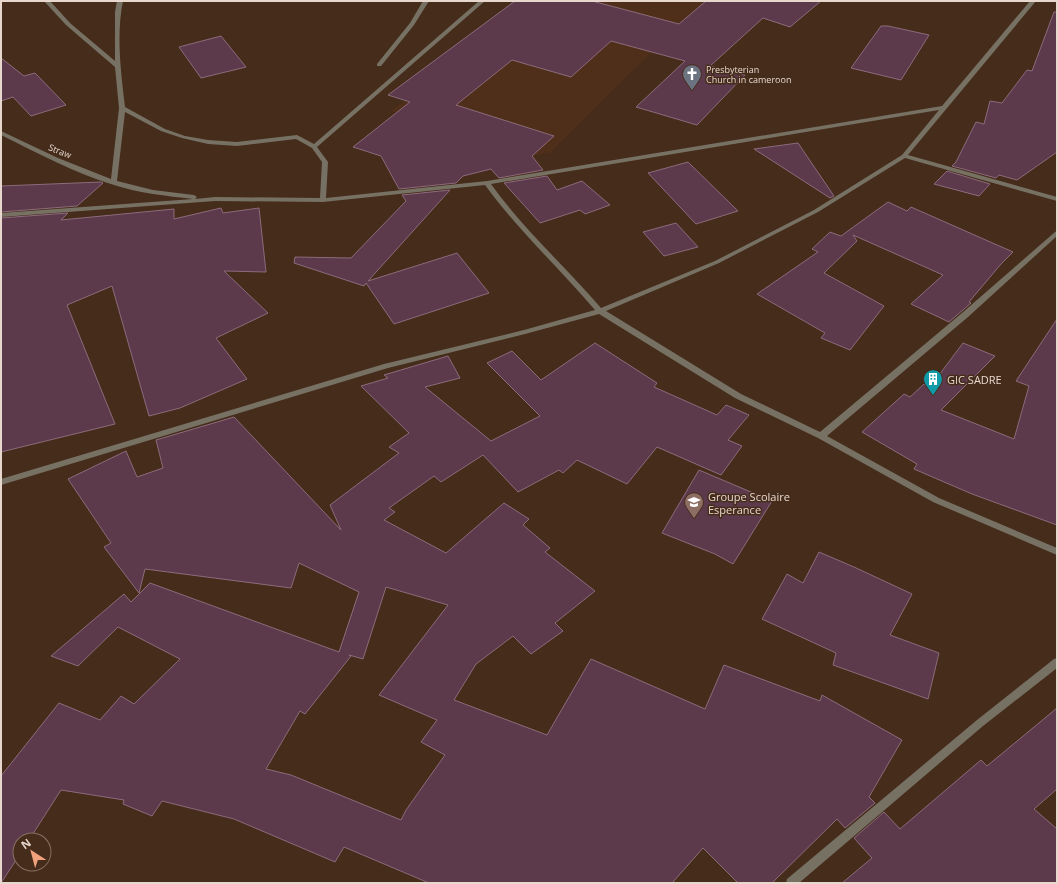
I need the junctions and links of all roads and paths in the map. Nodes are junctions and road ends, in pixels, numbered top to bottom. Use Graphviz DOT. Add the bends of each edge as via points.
graph roads {
  1 [pos="47,1"];
  2 [pos="120,1"];
  3 [pos="426,1"];
  4 [pos="482,1"];
  5 [pos="1034,1"];
  6 [pos="379,65"];
  7 [pos="118,66"];
  8 [pos="122,108"];
  9 [pos="943,108"];
  10 [pos="1,133"];
  11 [pos="314,147"];
  12 [pos="904,156"];
  13 [pos="114,183"];
  14 [pos="487,183"];
  15 [pos="215,199"];
  16 [pos="1057,199"];
  17 [pos="322,200"];
  18 [pos="1,216"];
  19 [pos="1057,233"];
  20 [pos="600,311"];
  21 [pos="822,436"];
  22 [pos="1,482"];
  23 [pos="1057,552"];
  24 [pos="1057,662"];
  25 [pos="791,883"];
  1 -- 7 [label="street" via="68,24"];
  2 -- 7 [label="street"];
  3 -- 6 [label="street" via="412,24"];
  4 -- 11 [label="street"];
  5 -- 9 [label="street"];
  7 -- 8 [label="street"];
  8 -- 11 [label="street" via="163,130 202,140 237,144 297,137"];
  8 -- 13 [label="street"];
  9 -- 12 [label="street"];
  9 -- 14 [label="street"];
  10 -- 13 [label="street, Straw"];
  11 -- 17 [label="street" via="325,162"];
  12 -- 16 [label="street"];
  12 -- 20 [label="street" via="802,218 717,262"];
  13 -- 15 [label="street, Straw" via="162,193"];
  14 -- 17 [label="street"];
  14 -- 20 [label="street" via="505,208"];
  15 -- 17 [label="street"];
  15 -- 18 [label="street"];
  19 -- 21 [label="street"];
  20 -- 21 [label="street" via="738,396"];
  20 -- 22 [label="street" via="387,366"];
  21 -- 23 [label="street" via="936,500"];
  24 -- 25 [label="street" via="980,723"];
}
